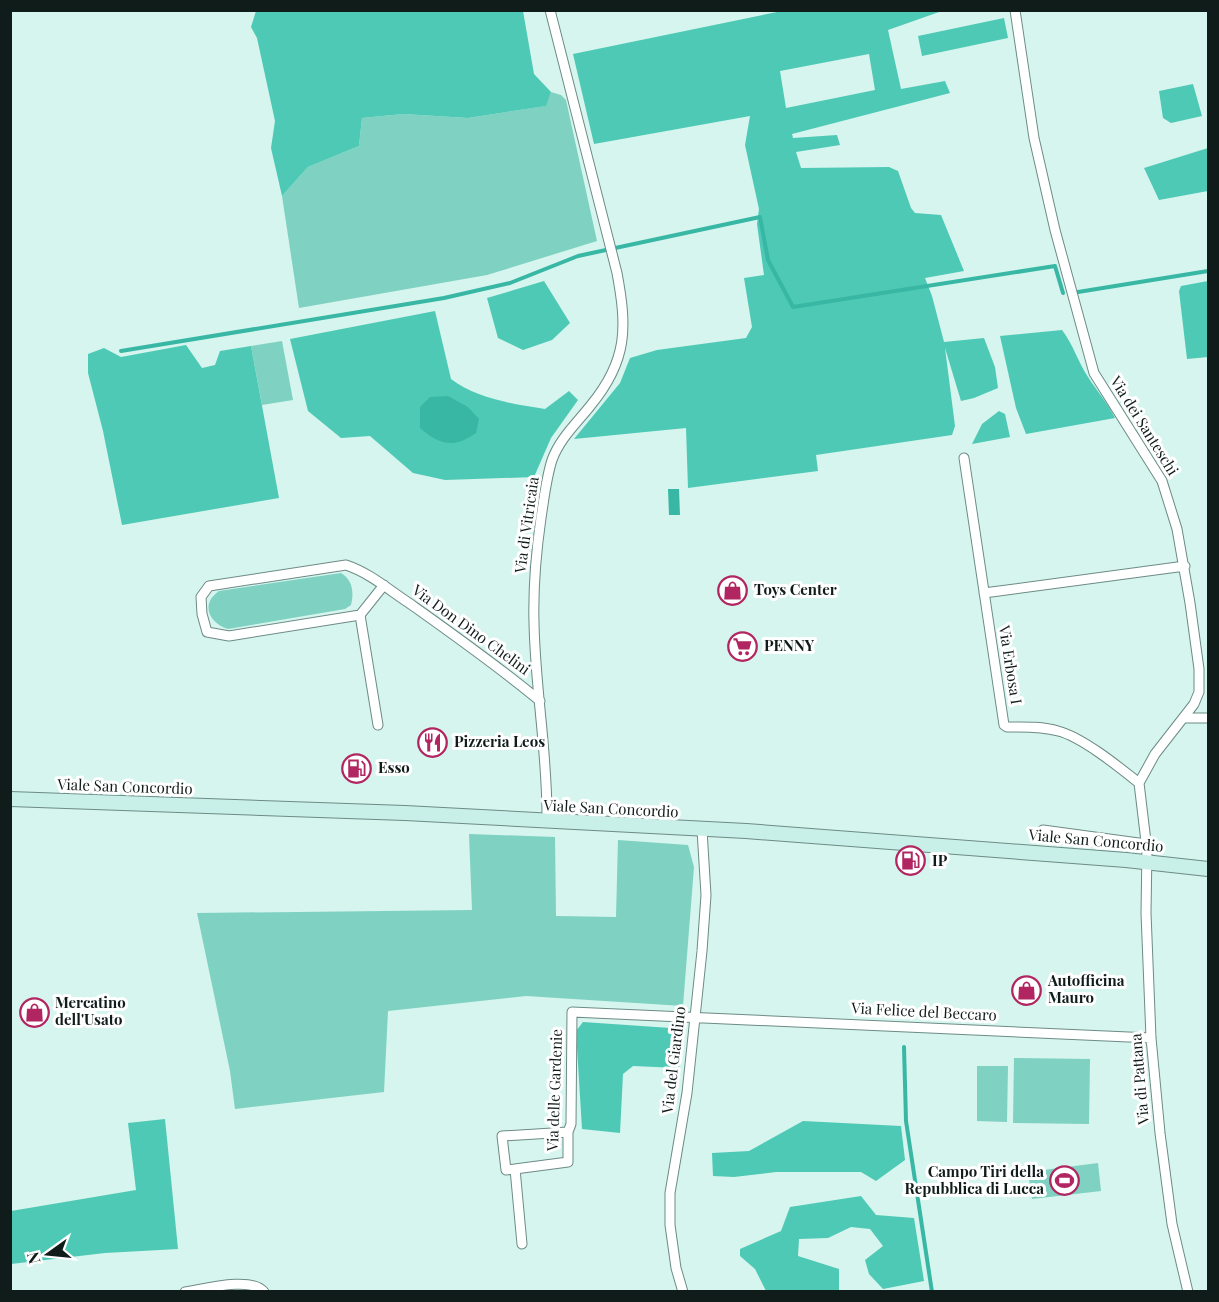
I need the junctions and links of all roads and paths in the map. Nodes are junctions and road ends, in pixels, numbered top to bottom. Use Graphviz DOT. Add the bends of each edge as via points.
graph roads {
  1 [pos="550,10"];
  2 [pos="1015,10"];
  3 [pos="964,458"];
  4 [pos="1185,566"];
  5 [pos="384,585"];
  6 [pos="984,593"];
  7 [pos="360,615"];
  8 [pos="540,701"];
  9 [pos="1184,718"];
  10 [pos="1209,718"];
  11 [pos="378,725"];
  12 [pos="1139,783"];
  13 [pos="10,799"];
  14 [pos="547,822"];
  15 [pos="702,830"];
  16 [pos="1043,830"];
  17 [pos="1146,844"];
  18 [pos="1146,862"];
  19 [pos="1209,869"];
  20 [pos="695,1016"];
  21 [pos="1151,1038"];
  22 [pos="568,1132"];
  23 [pos="515,1169"];
  24 [pos="522,1244"];
  25 [pos="185,1292"];
  26 [pos="264,1292"];
  27 [pos="683,1292"];
  28 [pos="1188,1292"];
  1 -- 8 [label="street, Via di Vitricaia" via="613,260 623,326 621,352 611,376 563,438 547,482 534,576"];
  2 -- 4 [label="street, Via dei Santeschi" via="1034,138 1094,373 1162,481"];
  3 -- 6 [label="street, Via Erbosa I"];
  4 -- 6 [label="street"];
  4 -- 9 [label="street, Via dei Santeschi" via="1199,692"];
  5 -- 7 [label="street"];
  5 -- 7 [label="street, Via Don Dino Chelini" via="346,565 209,586 201,597 207,632 220,636"];
  5 -- 8 [label="street, Via Don Dino Chelini"];
  6 -- 12 [label="street, Via Erbosa I" via="1004,725 1059,731 1117,765"];
  7 -- 11 [label="street"];
  8 -- 14 [label="street, Via di Vitricaia"];
  9 -- 10 [label="street"];
  9 -- 12 [label="street, Via dei Santeschi" via="1155,754"];
  12 -- 17 [label="street"];
  13 -- 14 [label="main road, Viale San Concordio"];
  14 -- 15 [label="main road, Viale San Concordio"];
  15 -- 18 [label="main road, Viale San Concordio"];
  15 -- 20 [label="street, Via del Giardino" via="705,896"];
  16 -- 17 [label="street"];
  17 -- 18 [label="street"];
  18 -- 19 [label="main road, Viale San Concordio"];
  18 -- 21 [label="street, Via di Pattana"];
  20 -- 21 [label="street, Via Felice del Beccaro"];
  20 -- 22 [label="street, Via delle Gardenie" via="572,1012"];
  20 -- 27 [label="street, Via del Giardino" via="670,1193 670,1225"];
  21 -- 28 [label="street, Via di Pattana" via="1172,1224"];
  22 -- 23 [label="street, Via delle Gardenie" via="568,1162"];
  22 -- 23 [label="street" via="502,1136 506,1170"];
  23 -- 24 [label="street"];
  25 -- 26 [label="street" via="240,1283 253,1284"];
}
